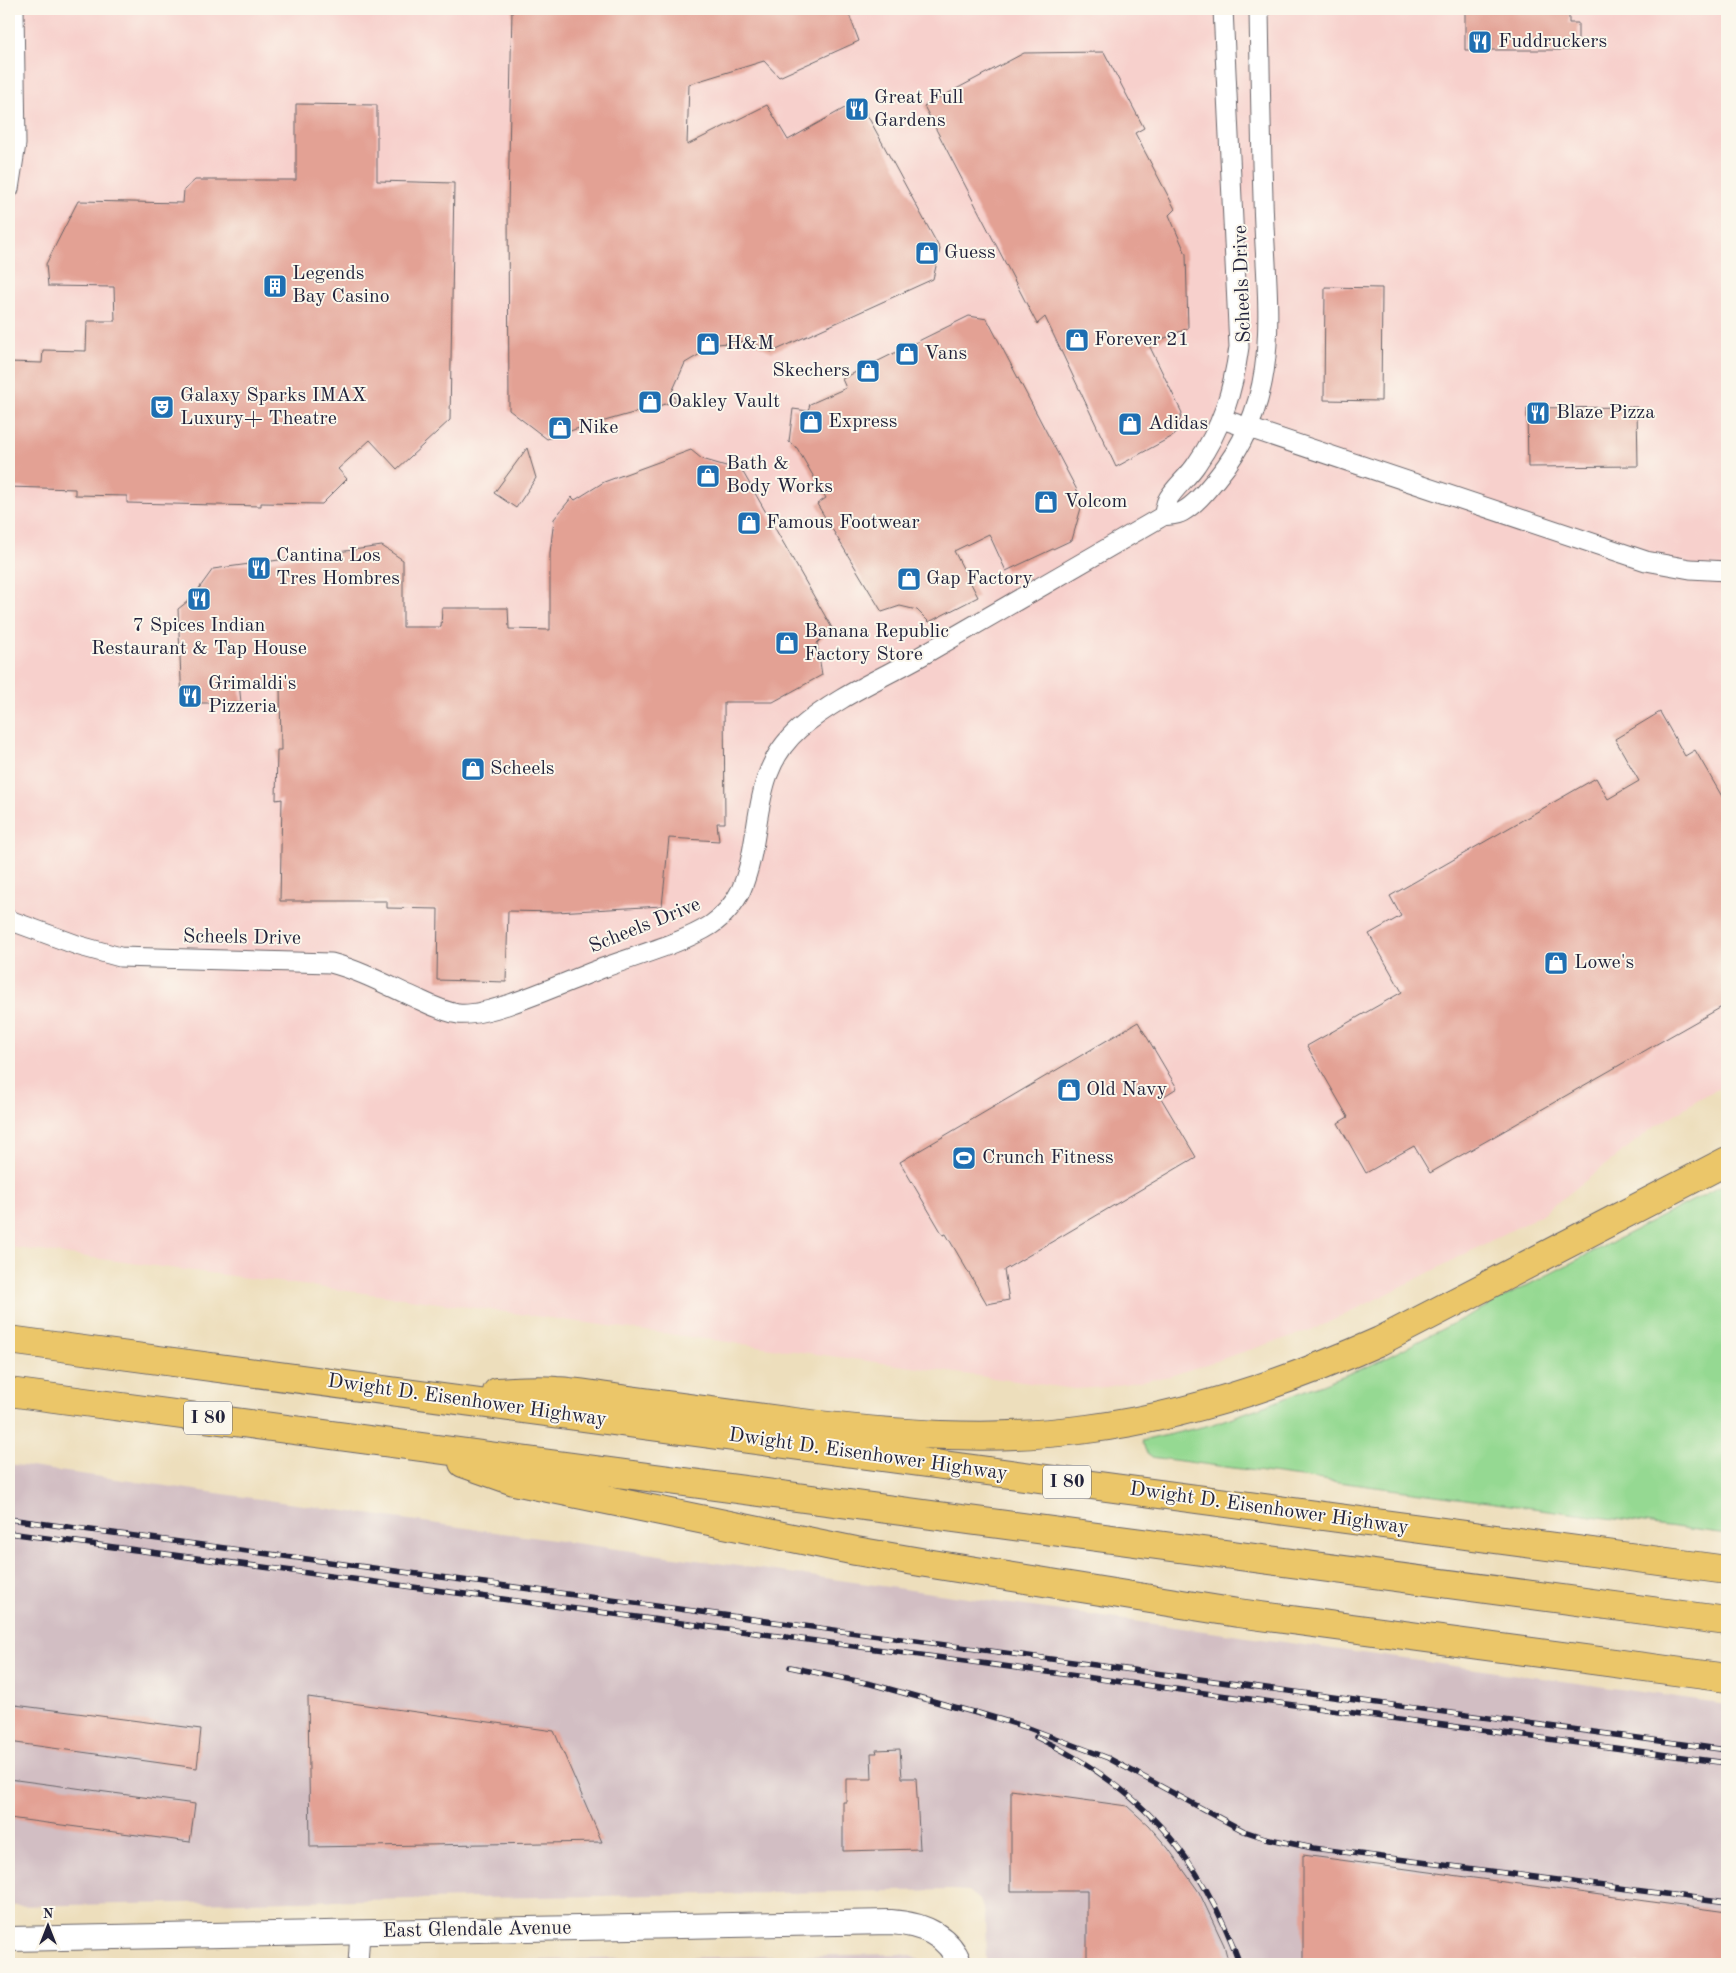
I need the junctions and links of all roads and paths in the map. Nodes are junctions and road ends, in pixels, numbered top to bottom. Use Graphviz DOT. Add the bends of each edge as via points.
graph roads {
  1 [pos="14,9"];
  2 [pos="1223,9"];
  3 [pos="1259,9"];
  4 [pos="11,165"];
  5 [pos="9,189"];
  6 [pos="1222,419"];
  7 [pos="1250,428"];
  8 [pos="1163,516"];
  9 [pos="1727,571"];
  10 [pos="9,920"];
  11 [pos="1727,1161"];
  12 [pos="9,1340"];
  13 [pos="9,1392"];
  14 [pos="406,1393"];
  15 [pos="407,1444"];
  16 [pos="1727,1570"];
  17 [pos="1727,1621"];
  18 [pos="1727,1678"];
  19 [pos="360,1932"];
  20 [pos="9,1939"];
  21 [pos="358,1964"];
  22 [pos="960,1964"];
  1 -- 4 [label="street" via="16,144"];
  2 -- 6 [label="street, Scheels Drive" via="1239,347 1233,387"];
  3 -- 7 [label="street, Scheels Drive" via="1269,339 1262,387"];
  4 -- 5 [label="street"];
  6 -- 7 [label="street"];
  6 -- 8 [label="street, Scheels Drive" via="1196,466 1167,500"];
  7 -- 8 [label="street, Scheels Drive" via="1236,455 1206,491 1181,513"];
  7 -- 9 [label="street" via="1646,561 1690,569"];
  8 -- 10 [label="street, Scheels Drive" via="843,698 796,732 778,754 763,786 751,858 740,892 712,924 678,940 507,1004 468,1015 443,1011 364,974 331,963 120,957"];
  11 -- 14 [label="highway" via="1380,1341 1247,1394 1139,1421 1057,1432 961,1435 795,1422 555,1390"];
  12 -- 14 [label="highway, Dwight D. Eisenhower Highway / I 80"];
  13 -- 15 [label="highway, I 80"];
  14 -- 16 [label="highway, Dwight D. Eisenhower Highway / I 80"];
  15 -- 17 [label="highway, I 80"];
  15 -- 18 [label="highway" via="514,1481 856,1551 1238,1613"];
  19 -- 20 [label="street, East Glendale Avenue"];
  19 -- 21 [label="street"];
  19 -- 22 [label="street, East Glendale Avenue" via="910,1923 942,1938"];
}
